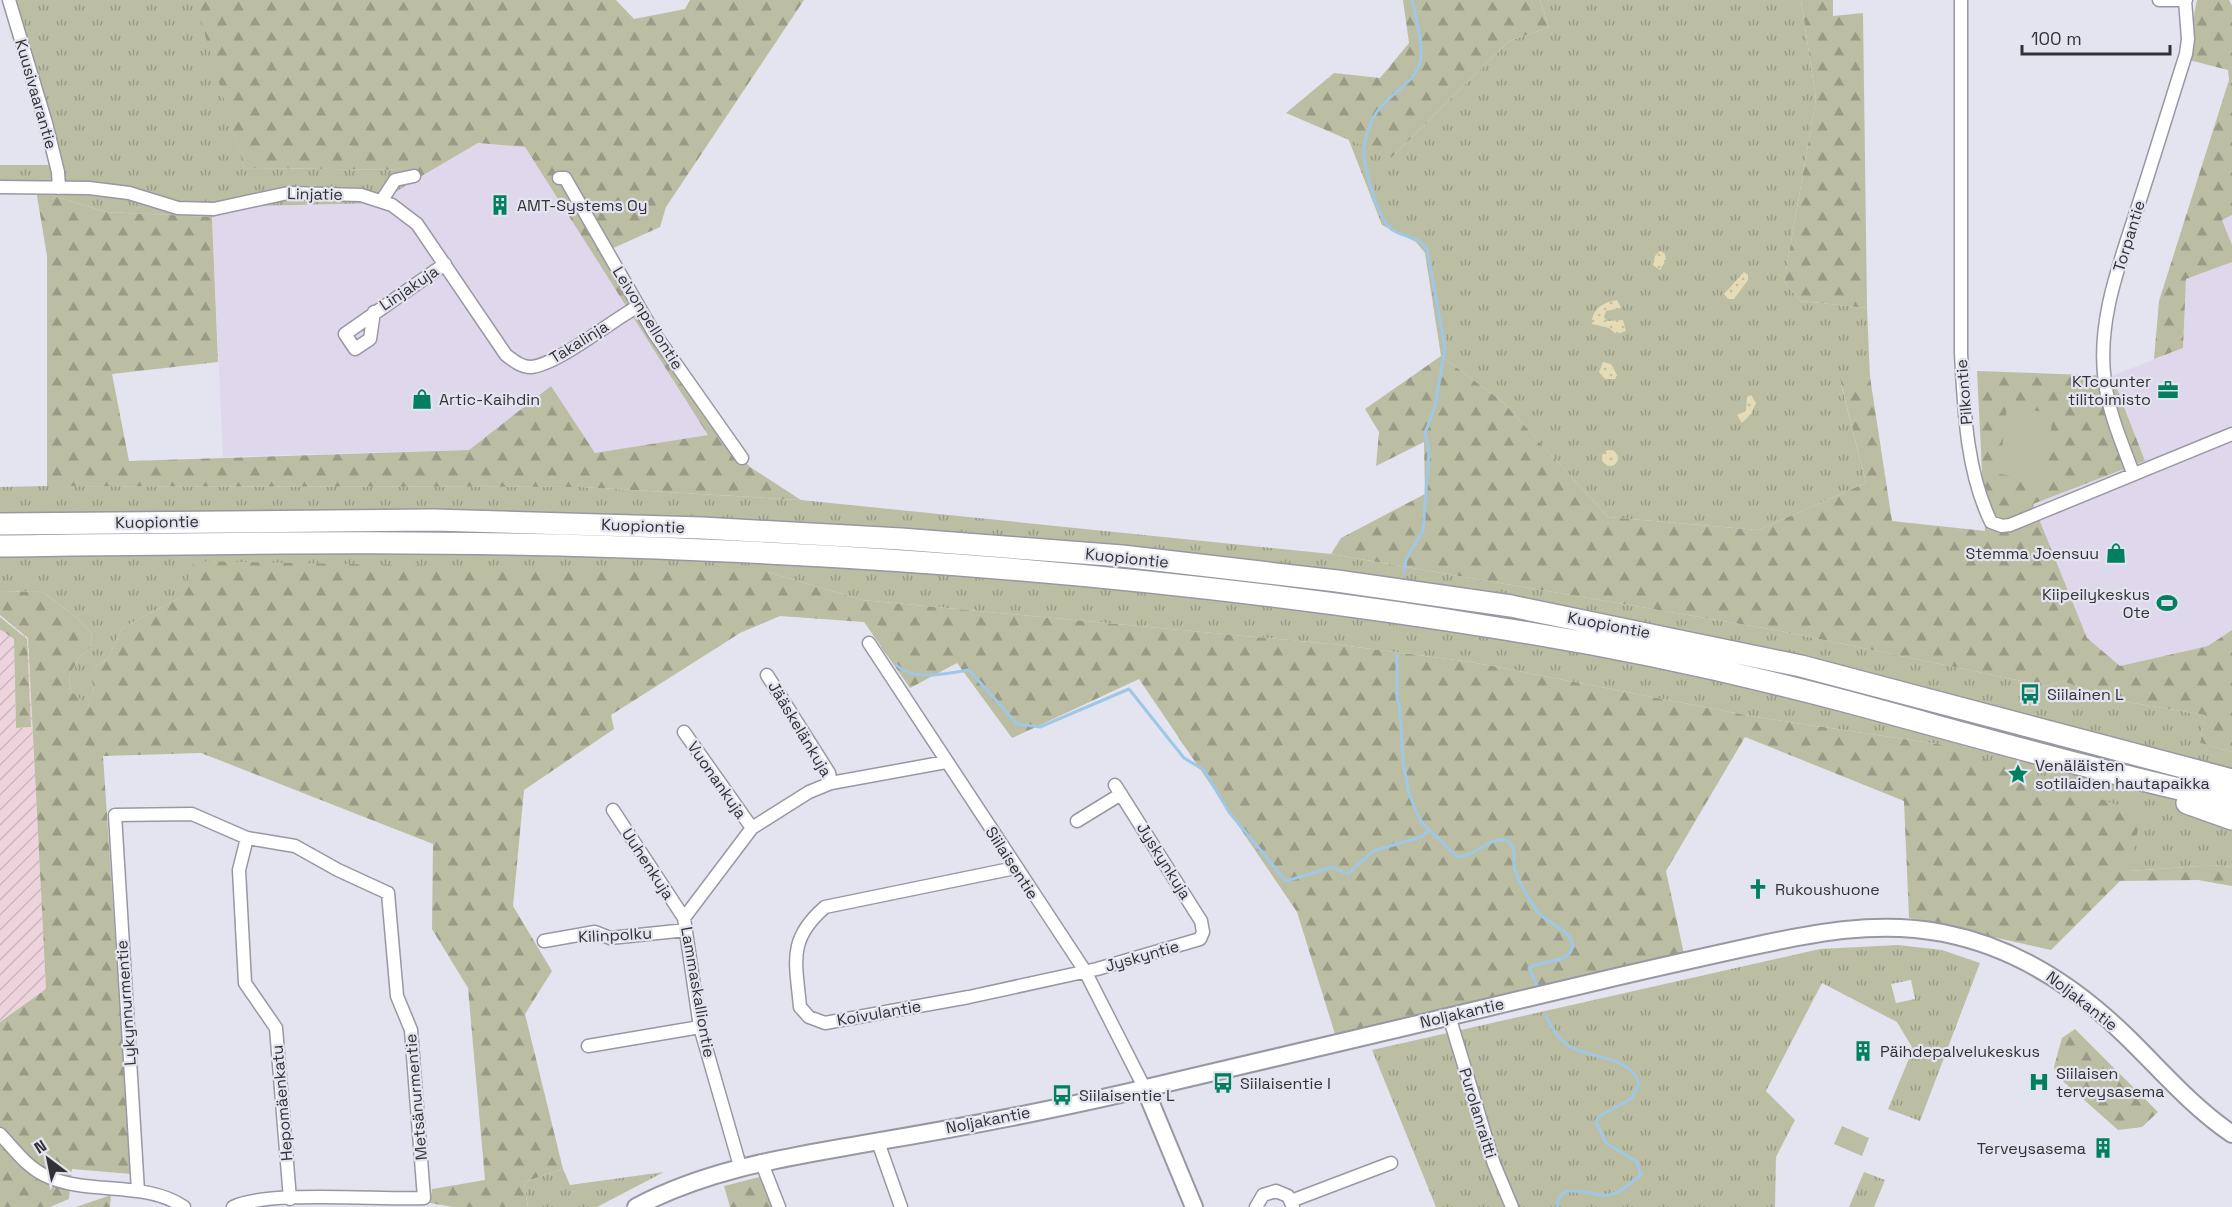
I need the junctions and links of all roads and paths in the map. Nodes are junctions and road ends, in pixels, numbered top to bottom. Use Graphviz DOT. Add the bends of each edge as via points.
graph roads {
  1 [pos="9,0"];
  2 [pos="1961,0"];
  3 [pos="2159,0"];
  4 [pos="2186,0"];
  5 [pos="414,176"];
  6 [pos="559,178"];
  7 [pos="0,187"];
  8 [pos="59,188"];
  9 [pos="382,200"];
  10 [pos="445,264"];
  11 [pos="637,307"];
  12 [pos="374,312"];
  13 [pos="517,364"];
  14 [pos="2232,434"];
  15 [pos="742,458"];
  16 [pos="2133,474"];
  17 [pos="0,524"];
  18 [pos="0,546"];
  19 [pos="869,643"];
  20 [pos="767,675"];
  21 [pos="684,732"];
  22 [pos="946,762"];
  23 [pos="2142,779"];
  24 [pos="2232,780"];
  25 [pos="831,783"];
  26 [pos="2232,801"];
  27 [pos="613,810"];
  28 [pos="115,815"];
  29 [pos="2232,819"];
  30 [pos="1077,821"];
  31 [pos="752,828"];
  32 [pos="247,838"];
  33 [pos="1015,868"];
  34 [pos="685,924"];
  35 [pos="1200,939"];
  36 [pos="544,941"];
  37 [pos="1084,971"];
  38 [pos="1449,1016"];
  39 [pos="700,1027"];
  40 [pos="588,1046"];
  41 [pos="1145,1089"];
  42 [pos="0,1134"];
  43 [pos="2232,1134"];
  44 [pos="878,1142"];
  45 [pos="761,1161"];
  46 [pos="1391,1163"];
  47 [pos="740,1166"];
  48 [pos="138,1191"];
  49 [pos="290,1199"];
  50 [pos="1292,1204"];
  51 [pos="184,1207"];
  52 [pos="233,1207"];
  53 [pos="636,1207"];
  54 [pos="779,1207"];
  55 [pos="901,1207"];
  56 [pos="1194,1207"];
  57 [pos="1256,1207"];
  58 [pos="1512,1207"];
  1 -- 8 [label="street, Kuusivaarantie" via="48,133"];
  2 -- 16 [label="street, Pilkontie" via="1963,400 1983,506 1991,522 2010,525"];
  3 -- 4 [label="street, Torpantie"];
  4 -- 16 [label="street, Torpantie" via="2186,54 2108,307 2103,345 2104,380 2111,412"];
  5 -- 9 [label="street" via="395,180"];
  6 -- 11 [label="street, Leivonpellontie" via="565,178"];
  7 -- 8 [label="street, Linjatie"];
  8 -- 9 [label="street, Linjatie" via="129,193 190,209 214,209 288,193 361,195"];
  9 -- 10 [label="street, Linjatie" via="417,224"];
  10 -- 12 [label="street, Linjakuja"];
  10 -- 13 [label="street, Linjatie" via="506,355"];
  11 -- 13 [label="street, Takalinja" via="548,363 529,367"];
  11 -- 15 [label="street, Leivonpellontie"];
  14 -- 16 [label="street, Pilkontie"];
  17 -- 24 [label="highway, Kuopiontie" via="434,520 901,538 1122,556 1511,606 1801,666"];
  18 -- 23 [label="highway, Kuopiontie" via="579,546 814,555 1121,579 1334,603 1660,658 1843,700"];
  19 -- 22 [label="street, Siilaisentie"];
  20 -- 25 [label="street, Jääskelänkuja" via="830,773"];
  21 -- 31 [label="street, Vuonankuja"];
  22 -- 25 [label="street, Lammaskalliontie"];
  22 -- 33 [label="street, Siilaisentie"];
  23 -- 26 [label="highway, Kuopiontie"];
  23 -- 29 [label="highway" via="2157,793"];
  25 -- 31 [label="street, Lammaskalliontie" via="809,792"];
  27 -- 34 [label="street, Uuhenkuja"];
  28 -- 32 [label="street, Metsänurmentie" via="192,814"];
  28 -- 48 [label="street, Lykynnurmentie"];
  30 -- 35 [label="street, Jyskynkuja" via="1118,789 1202,921"];
  31 -- 34 [label="street, Lammaskalliontie"];
  32 -- 49 [label="street, Hepomäenkatu" via="239,870 245,983 276,1028"];
  32 -- 49 [label="street, Metsänurmentie" via="294,846 388,893 397,996 411,1030 424,1198"];
  33 -- 37 [label="street, Siilaisentie"];
  33 -- 37 [label="street, Koivulantie" via="825,907 796,946 800,1007 804,1014 825,1023"];
  34 -- 36 [label="street, Kilinpolku" via="610,938 595,932"];
  34 -- 39 [label="street, Lammaskalliontie"];
  35 -- 37 [label="street, Jyskyntie"];
  37 -- 41 [label="street, Siilaisentie"];
  38 -- 41 [label="main road, Noljakantie"];
  38 -- 43 [label="main road, Noljakantie" via="1817,932 1866,927 1939,932 2014,955 2066,984 2124,1034 2191,1103"];
  38 -- 58 [label="street, Purolanraitti" via="1494,1164"];
  39 -- 40 [label="street"];
  39 -- 47 [label="street, Lammaskalliontie"];
  41 -- 44 [label="main road, Noljakantie"];
  41 -- 56 [label="main road"];
  42 -- 48 [label="street" via="32,1168 45,1176 61,1182"];
  44 -- 45 [label="main road, Noljakantie"];
  44 -- 55 [label="street"];
  45 -- 47 [label="main road, Noljakantie"];
  45 -- 54 [label="street"];
  46 -- 50 [label="street"];
  47 -- 53 [label="main road, Noljakantie" via="695,1180"];
  48 -- 51 [label="street"];
  49 -- 52 [label="street" via="244,1202"];
  50 -- 57 [label="street" via="1283,1192 1269,1191"];
}
